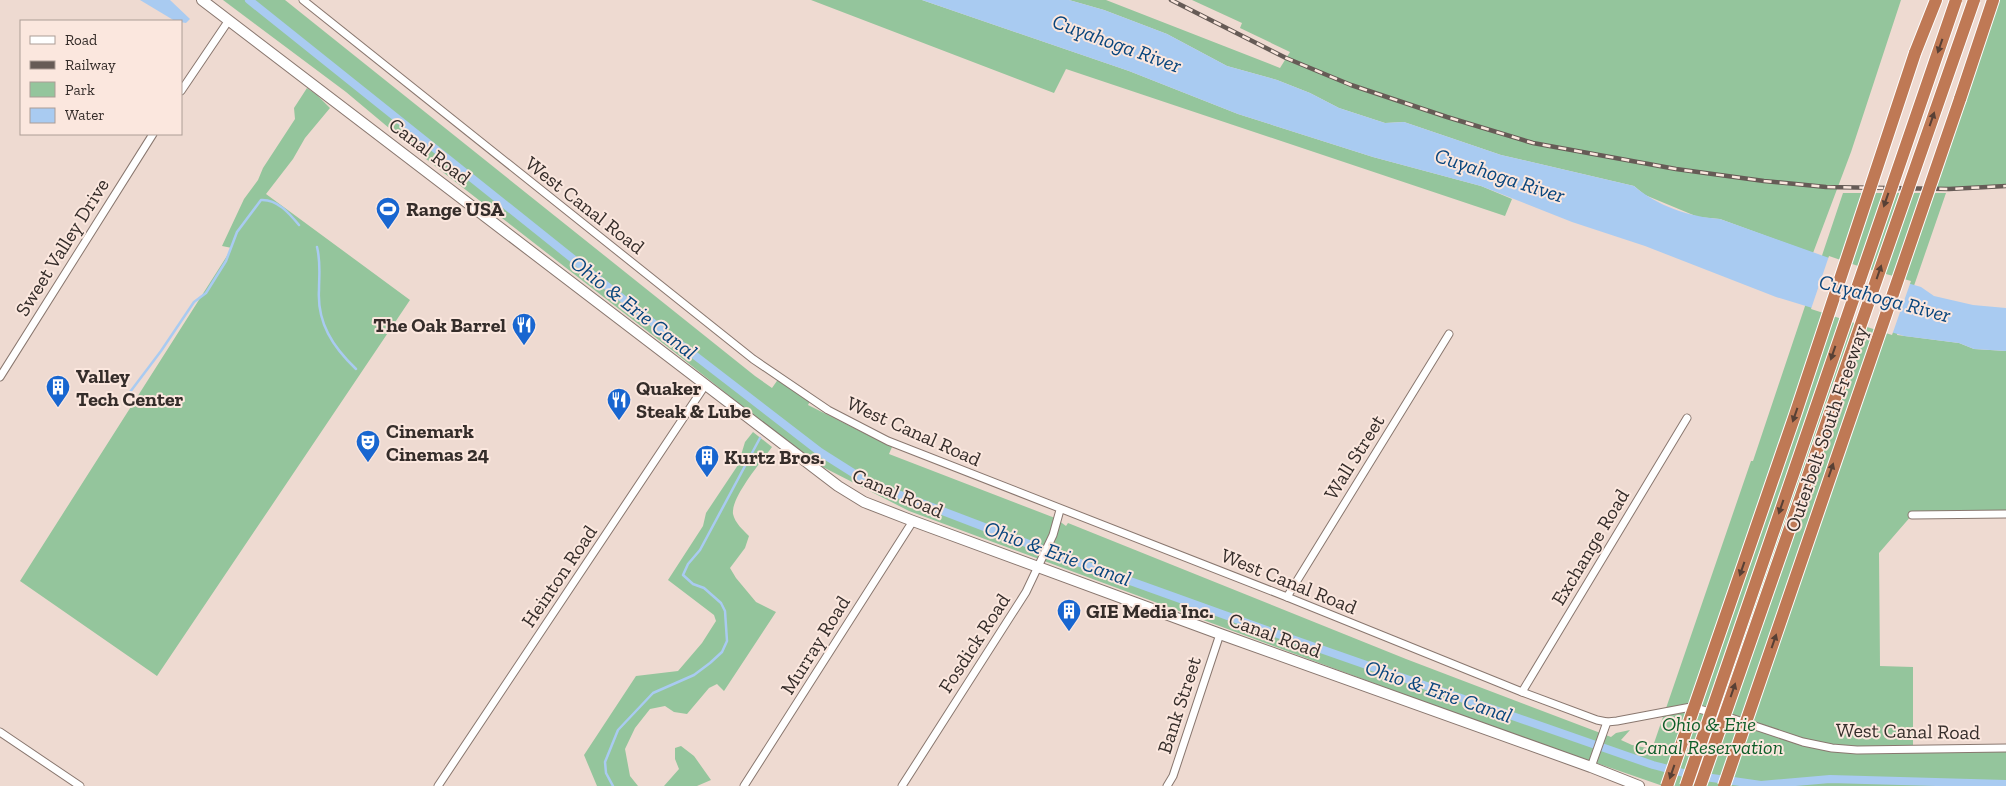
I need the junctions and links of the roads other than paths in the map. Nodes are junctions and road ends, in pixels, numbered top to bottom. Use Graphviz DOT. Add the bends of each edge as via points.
graph roads {
  1 [pos="202,0"];
  2 [pos="303,0"];
  3 [pos="1928,0"];
  4 [pos="1936,0"];
  5 [pos="1956,0"];
  6 [pos="1974,0"];
  7 [pos="1993,0"];
  8 [pos="230,20"];
  9 [pos="1915,53"];
  10 [pos="182,90"];
  11 [pos="152,135"];
  12 [pos="1449,334"];
  13 [pos="0,377"];
  14 [pos="706,384"];
  15 [pos="1687,418"];
  16 [pos="1060,510"];
  17 [pos="2006,514"];
  18 [pos="1912,515"];
  19 [pos="913,521"];
  20 [pos="1042,561"];
  21 [pos="1287,598"];
  22 [pos="1220,634"];
  23 [pos="1522,692"];
  24 [pos="1607,722"];
  25 [pos="0,732"];
  26 [pos="2006,748"];
  27 [pos="1591,767"];
  28 [pos="80,786"];
  29 [pos="438,786"];
  30 [pos="744,786"];
  31 [pos="902,786"];
  32 [pos="1167,786"];
  33 [pos="1638,786"];
  34 [pos="1667,786"];
  35 [pos="1686,786"];
  36 [pos="1700,786"];
  37 [pos="1724,786"];
  1 -- 8 [label="main road, Canal Road"];
  2 -- 16 [label="street, West Canal Road" via="753,359 800,392 877,436"];
  3 -- 9 [label="highway"];
  4 -- 9 [label="highway, Outerbelt South Freeway"];
  5 -- 35 [label="highway, one-way, bridge"];
  36 -- 6 [label="highway, one-way, bridge"];
  37 -- 7 [label="highway, Outerbelt South Freeway, one-way, bridge"];
  8 -- 10 [label="street"];
  8 -- 14 [label="main road, Canal Road"];
  9 -- 34 [label="highway, Outerbelt South Freeway, one-way, bridge" via="1796,415"];
  11 -- 13 [label="street, Sweet Valley Drive"];
  12 -- 21 [label="street, Wall Street"];
  14 -- 19 [label="main road, Canal Road" via="838,486 864,502"];
  14 -- 29 [label="street, Heinton Road"];
  15 -- 23 [label="street, Exchange Road"];
  16 -- 20 [label="street, Fosdick Road"];
  16 -- 21 [label="street, West Canal Road"];
  17 -- 18 [label="street"];
  19 -- 20 [label="main road, Canal Road"];
  19 -- 30 [label="street, Murray Road"];
  20 -- 22 [label="main road, Canal Road"];
  20 -- 31 [label="street, Fosdick Road" via="1026,592"];
  21 -- 23 [label="street, West Canal Road"];
  22 -- 27 [label="main road, Canal Road"];
  22 -- 32 [label="street, Bank Street"];
  23 -- 24 [label="street, West Canal Road"];
  24 -- 26 [label="street, West Canal Road" via="1692,707 1832,748"];
  24 -- 27 [label="street"];
  25 -- 28 [label="street"];
  27 -- 33 [label="main road, Canal Road"];
}
